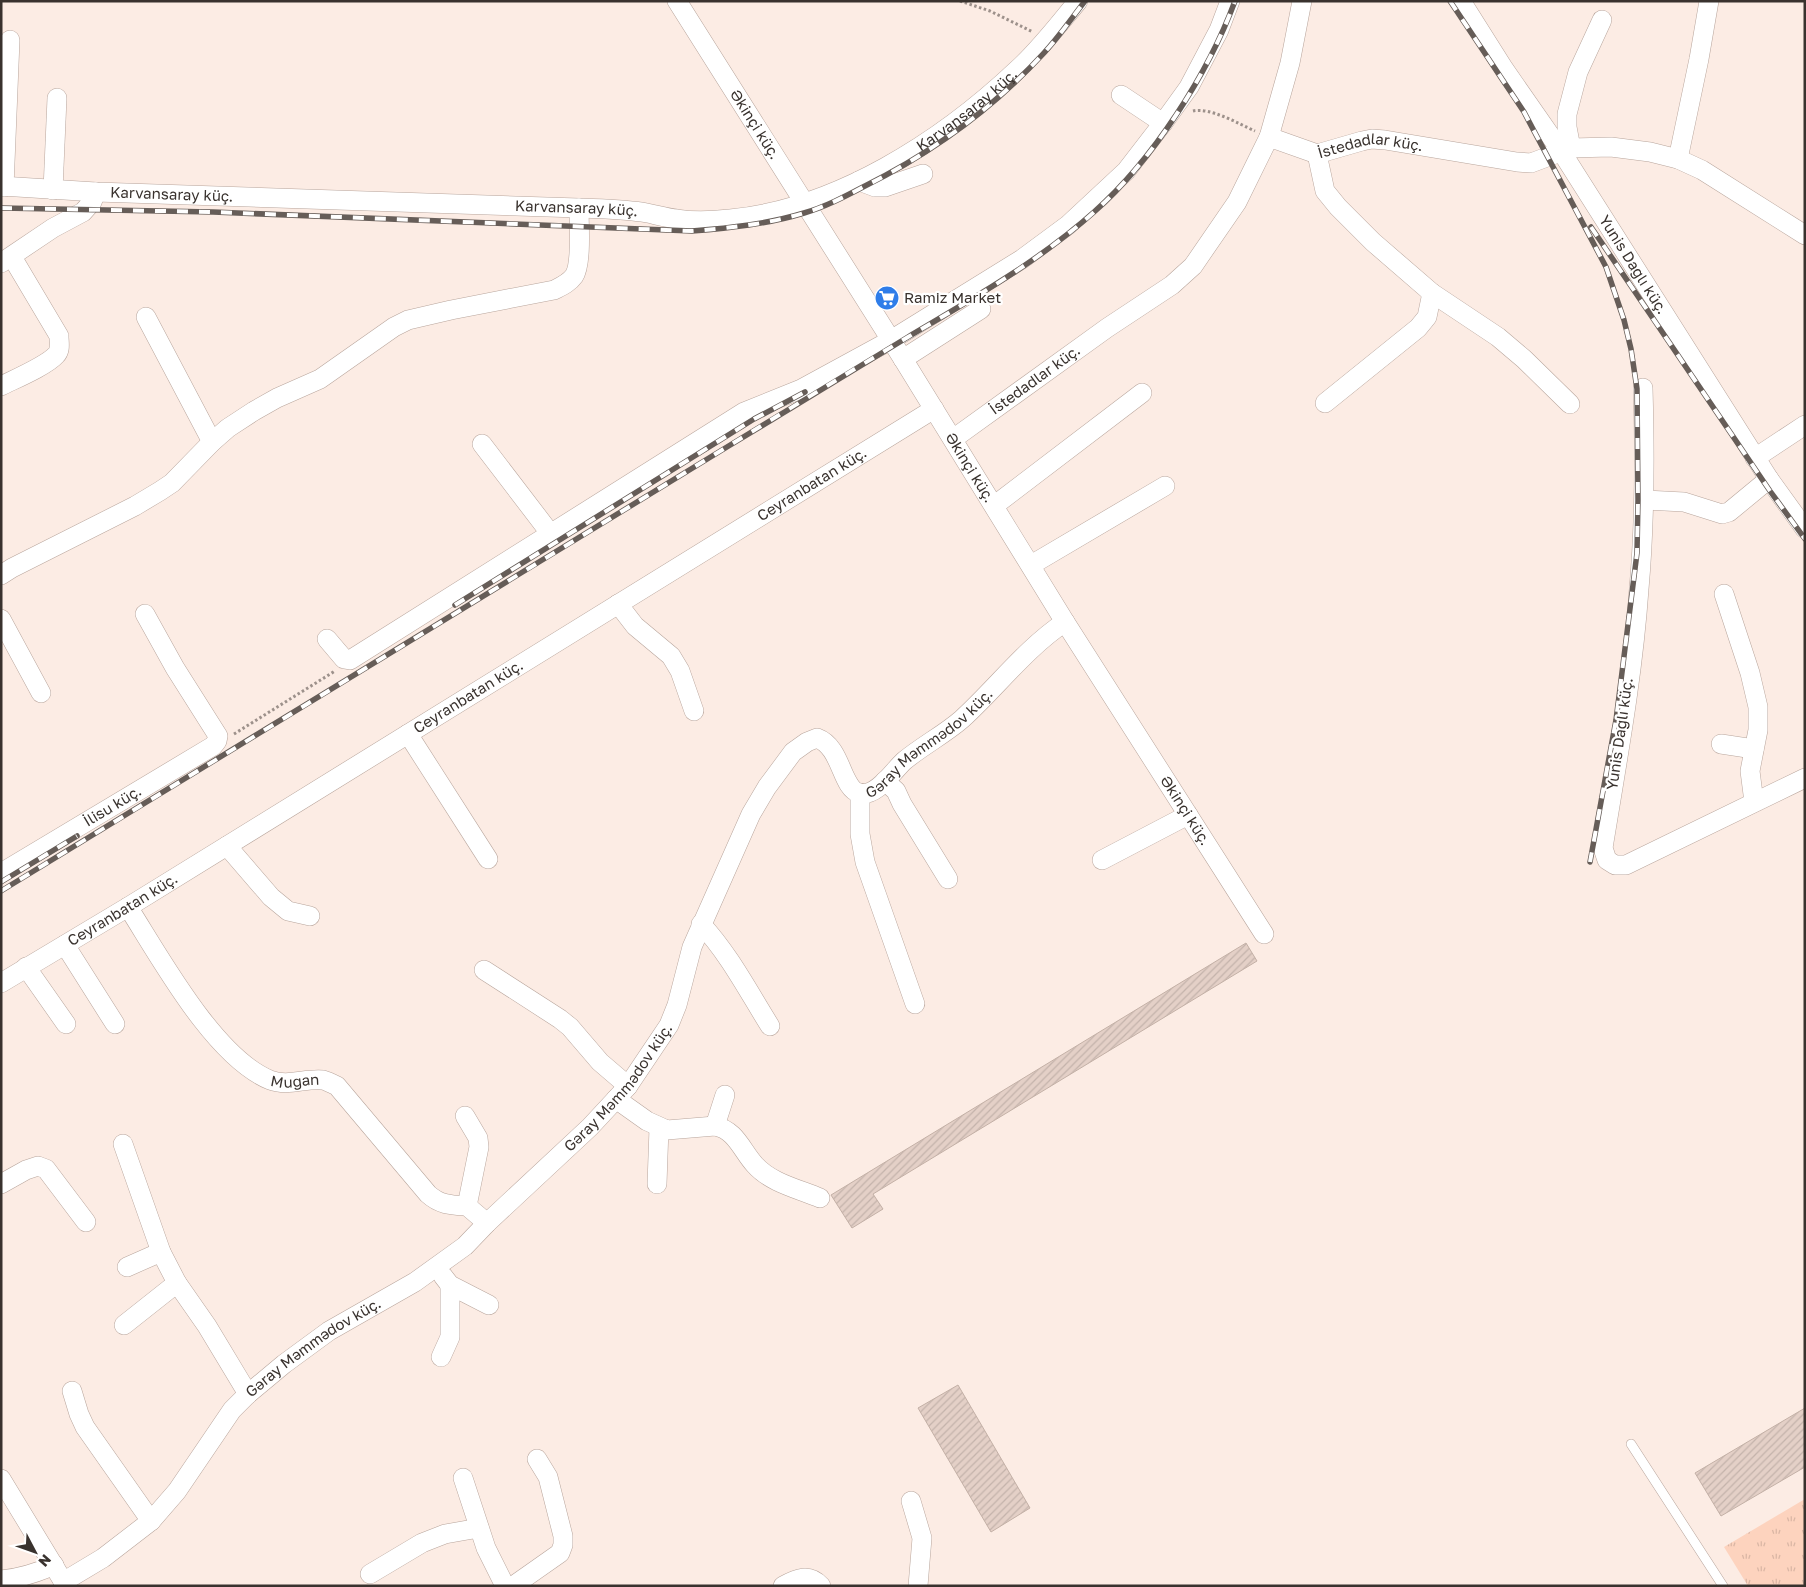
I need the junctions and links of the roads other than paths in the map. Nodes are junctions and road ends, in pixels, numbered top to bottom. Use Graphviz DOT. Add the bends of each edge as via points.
graph roads {
  1 [pos="677,1"];
  2 [pos="1078,1"];
  3 [pos="1230,1"];
  4 [pos="1302,1"];
  5 [pos="1461,1"];
  6 [pos="1709,1"];
  7 [pos="1602,20"];
  8 [pos="10,40"];
  9 [pos="1121,95"];
  10 [pos="57,98"];
  11 [pos="1163,124"];
  12 [pos="1269,137"];
  13 [pos="1566,149"];
  14 [pos="1317,154"];
  15 [pos="1678,159"];
  16 [pos="923,174"];
  17 [pos="858,181"];
  18 [pos="2,186"];
  19 [pos="53,190"];
  20 [pos="96,192"];
  21 [pos="805,203"];
  22 [pos="579,208"];
  23 [pos="1805,235"];
  24 [pos="6,260"];
  25 [pos="1432,292"];
  26 [pos="981,309"];
  27 [pos="146,317"];
  28 [pos="891,340"];
  29 [pos="903,359"];
  30 [pos="1,386"];
  31 [pos="1643,388"];
  32 [pos="1142,393"];
  33 [pos="1325,403"];
  34 [pos="1570,404"];
  35 [pos="934,410"];
  36 [pos="1805,425"];
  37 [pos="953,439"];
  38 [pos="212,442"];
  39 [pos="482,444"];
  40 [pos="1756,458"];
  41 [pos="1769,479"];
  42 [pos="1165,486"];
  43 [pos="1645,500"];
  44 [pos="995,505"];
  45 [pos="1805,528"];
  46 [pos="550,534"];
  47 [pos="1030,565"];
  48 [pos="1,575"];
  49 [pos="1724,594"];
  50 [pos="618,604"];
  51 [pos="145,614"];
  52 [pos="1,619"];
  53 [pos="1065,622"];
  54 [pos="327,639"];
  55 [pos="41,693"];
  56 [pos="694,711"];
  57 [pos="408,734"];
  58 [pos="1720,744"];
  59 [pos="1754,749"];
  60 [pos="1805,778"];
  61 [pos="885,781"];
  62 [pos="860,794"];
  63 [pos="1754,802"];
  64 [pos="1188,816"];
  65 [pos="227,846"];
  66 [pos="488,859"];
  67 [pos="1102,860"];
  68 [pos="1,873"];
  69 [pos="948,879"];
  70 [pos="128,908"];
  71 [pos="310,916"];
  72 [pos="701,924"];
  73 [pos="1264,934"];
  74 [pos="65,945"];
  75 [pos="26,967"];
  76 [pos="484,970"];
  77 [pos="1,983"];
  78 [pos="915,1004"];
  79 [pos="66,1024"];
  80 [pos="115,1024"];
  81 [pos="770,1026"];
  82 [pos="622,1092"];
  83 [pos="724,1095"];
  84 [pos="465,1116"];
  85 [pos="715,1126"];
  86 [pos="659,1128"];
  87 [pos="123,1144"];
  88 [pos="1,1184"];
  89 [pos="657,1184"];
  90 [pos="820,1198"];
  91 [pos="467,1206"];
  92 [pos="86,1222"];
  93 [pos="487,1223"];
  94 [pos="161,1252"];
  95 [pos="127,1267"];
  96 [pos="436,1268"];
  97 [pos="177,1283"];
  98 [pos="450,1284"];
  99 [pos="489,1305"];
  100 [pos="124,1325"];
  101 [pos="442,1357"];
  102 [pos="72,1391"];
  103 [pos="248,1394"];
  104 [pos="1632,1444"];
  105 [pos="538,1459"];
  106 [pos="463,1478"];
  107 [pos="1,1479"];
  108 [pos="910,1501"];
  109 [pos="151,1521"];
  110 [pos="479,1528"];
  111 [pos="54,1565"];
  112 [pos="370,1574"];
  113 [pos="1,1580"];
  114 [pos="64,1584"];
  115 [pos="505,1586"];
  116 [pos="513,1586"];
  117 [pos="783,1586"];
  118 [pos="821,1586"];
  119 [pos="918,1586"];
  120 [pos="1723,1586"];
  1 -- 21 [label="street, Əkinçi küç."];
  2 -- 17 [label="street, Karvansaray küç." via="1018,70 952,124 899,160"];
  3 -- 11 [label="street" via="1219,30 1189,87"];
  4 -- 12 [label="street" via="1290,62"];
  5 -- 13 [label="street, Yunis Dağlı küç." via="1504,69"];
  6 -- 15 [label="street"];
  7 -- 13 [label="street" via="1578,72 1566,114"];
  8 -- 18 [label="street"];
  9 -- 11 [label="street"];
  10 -- 19 [label="street"];
  11 -- 28 [label="street" via="1126,171 1068,226 1022,259"];
  12 -- 14 [label="street, İstedadlar küç."];
  12 -- 37 [label="street, İstedadlar küç." via="1237,202 1193,266 1172,285"];
  13 -- 14 [label="street, İstedadlar küç." via="1531,163 1372,139"];
  13 -- 15 [label="street, İstedadlar küç." via="1611,147"];
  13 -- 40 [label="street, Yunis Dağlı küç."];
  14 -- 25 [label="street" via="1325,191 1338,207"];
  15 -- 23 [label="street, İstedadlar küç." via="1702,170"];
  16 -- 17 [label="street" via="885,187"];
  17 -- 21 [label="street, Karvansaray küç."];
  18 -- 19 [label="street, Karvansaray küç."];
  19 -- 20 [label="street, Karvansaray küç."];
  20 -- 22 [label="street, Karvansaray küç."];
  20 -- 24 [label="street" via="82,212"];
  21 -- 22 [label="street, Karvansaray küç." via="754,216 694,221 626,210"];
  21 -- 28 [label="street, Əkinçi küç."];
  22 -- 38 [label="street" via="578,267 574,277 565,285 408,320 376,338 320,379 254,411"];
  24 -- 30 [label="street" via="59,336 60,347 47,362"];
  25 -- 33 [label="street" via="1427,317 1418,328"];
  25 -- 34 [label="street" via="1498,337"];
  26 -- 29 [label="street"];
  27 -- 38 [label="street"];
  28 -- 29 [label="street, Əkinçi küç."];
  28 -- 46 [label="street" via="801,389 744,412"];
  29 -- 35 [label="street, Əkinçi küç."];
  31 -- 43 [label="street, Yunis Dağlı küç."];
  32 -- 44 [label="street"];
  35 -- 37 [label="street, Əkinçi küç."];
  35 -- 50 [label="street, Ceyranbatan küç."];
  36 -- 40 [label="street"];
  37 -- 44 [label="street, Əkinçi küç."];
  38 -- 48 [label="street" via="160,491"];
  39 -- 46 [label="street"];
  40 -- 41 [label="street, Yunis Dağlı küç."];
  41 -- 43 [label="street" via="1729,512 1722,514 1684,502"];
  41 -- 45 [label="street, Yunis Dağlı küç."];
  42 -- 47 [label="street"];
  43 -- 63 [label="street, Yunis Dağlı küç." via="1628,684 1603,848 1607,860 1626,865"];
  44 -- 47 [label="street, Əkinçi küç."];
  46 -- 54 [label="street" via="350,660 344,659"];
  47 -- 53 [label="street, Əkinçi küç."];
  49 -- 59 [label="street" via="1758,707"];
  50 -- 56 [label="street" via="635,626 671,656 680,671"];
  50 -- 57 [label="street, Ceyranbatan küç."];
  51 -- 68 [label="street, İlisu küç." via="218,738 213,746"];
  52 -- 55 [label="street"];
  53 -- 61 [label="street, Gəray Məmmədov küç." via="1039,643 961,720 899,765"];
  53 -- 64 [label="street, Əkinçi küç."];
  57 -- 65 [label="street, Ceyranbatan küç."];
  57 -- 66 [label="street"];
  58 -- 59 [label="street"];
  59 -- 63 [label="street" via="1750,772"];
  60 -- 63 [label="street, Yunis Dağlı küç."];
  61 -- 62 [label="street, Gəray Məmmədov küç." via="870,793"];
  61 -- 69 [label="street" via="896,791"];
  62 -- 72 [label="street, Gəray Məmmədov küç." via="853,790 825,741 817,738 793,752 751,814"];
  62 -- 78 [label="street" via="860,834 866,862"];
  64 -- 67 [label="street"];
  64 -- 73 [label="street, Əkinçi küç."];
  65 -- 70 [label="street, Ceyranbatan küç."];
  65 -- 71 [label="street" via="271,897 288,911"];
  70 -- 74 [label="street, Ceyranbatan küç."];
  70 -- 91 [label="street, Muğan" via="197,1014 242,1062 270,1080 285,1084 324,1080 337,1086 435,1201"];
  72 -- 81 [label="street" via="723,950"];
  72 -- 82 [label="street, Gəray Məmmədov küç." via="668,1025"];
  74 -- 75 [label="street, Ceyranbatan küç."];
  74 -- 80 [label="street"];
  75 -- 77 [label="street, Ceyranbatan küç."];
  75 -- 79 [label="street"];
  76 -- 82 [label="street" via="570,1027"];
  82 -- 86 [label="street" via="647,1121"];
  82 -- 93 [label="street, Gəray Məmmədov küç." via="590,1127"];
  83 -- 85 [label="street"];
  84 -- 91 [label="street" via="478,1138"];
  85 -- 86 [label="street"];
  85 -- 90 [label="street" via="732,1133 765,1174"];
  86 -- 89 [label="street"];
  87 -- 94 [label="street"];
  88 -- 92 [label="street" via="38,1166 46,1169"];
  91 -- 93 [label="street"];
  93 -- 96 [label="street, Gəray Məmmədov küç." via="466,1246"];
  94 -- 95 [label="street"];
  94 -- 97 [label="street"];
  96 -- 98 [label="street"];
  96 -- 103 [label="street, Gəray Məmmədov küç." via="330,1331"];
  97 -- 100 [label="street"];
  97 -- 103 [label="street"];
  98 -- 99 [label="street"];
  98 -- 101 [label="street" via="450,1337"];
  102 -- 109 [label="street" via="86,1427"];
  103 -- 109 [label="street, Gəray Məmmədov küç." via="232,1410 177,1491"];
  104 -- 120 [label="lane"];
  105 -- 116 [label="street" via="548,1477 563,1545 560,1553"];
  106 -- 110 [label="street"];
  107 -- 111 [label="street"];
  108 -- 119 [label="street" via="922,1538"];
  109 -- 114 [label="street, Gəray Məmmədov küç."];
  110 -- 112 [label="street" via="445,1534 422,1543"];
  110 -- 115 [label="street"];
  111 -- 113 [label="street" via="37,1573"];
  111 -- 114 [label="street"];
  117 -- 118 [label="street" via="800,1577 814,1578"];
}
